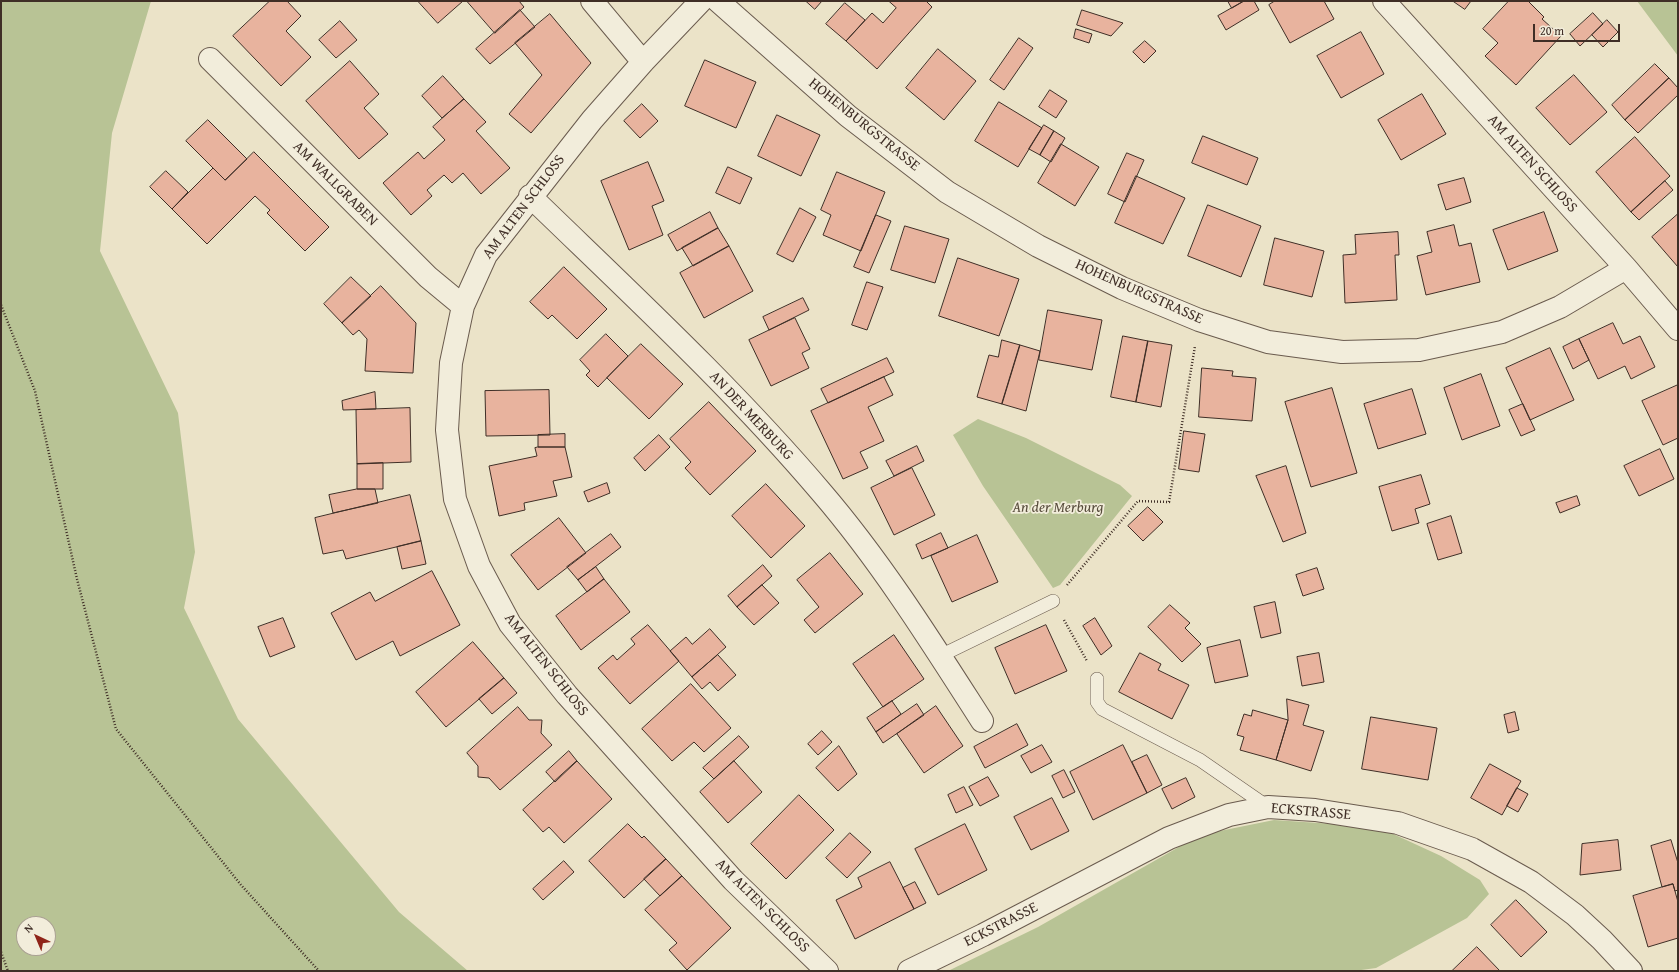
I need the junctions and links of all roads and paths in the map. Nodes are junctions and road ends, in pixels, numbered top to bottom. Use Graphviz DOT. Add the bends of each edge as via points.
graph roads {
  1 [pos="592,1"];
  2 [pos="701,1"];
  3 [pos="718,1"];
  4 [pos="1384,1"];
  5 [pos="210,59"];
  6 [pos="643,62"];
  7 [pos="530,196"];
  8 [pos="1626,268"];
  9 [pos="1,305"];
  10 [pos="463,306"];
  11 [pos="1199,320"];
  12 [pos="1678,329"];
  13 [pos="1053,601"];
  14 [pos="940,656"];
  15 [pos="1097,679"];
  16 [pos="982,722"];
  17 [pos="1268,808"];
  18 [pos="1,952"];
  19 [pos="8,971"];
  20 [pos="319,971"];
  21 [pos="827,971"];
  22 [pos="908,971"];
  23 [pos="1631,971"];
  1 -- 6 [label="street"];
  2 -- 6 [label="street, AM ALTEN SCHLOSS"];
  3 -- 11 [label="street, HOHENBURGSTRASSE" via="848,116 947,192 1038,246 1122,288"];
  4 -- 8 [label="street, AM ALTEN SCHLOSS"];
  5 -- 10 [label="street, AM WALLGRABEN" via="428,277"];
  6 -- 7 [label="street, AM ALTEN SCHLOSS"];
  7 -- 10 [label="street, AM ALTEN SCHLOSS" via="486,254"];
  7 -- 14 [label="street, AN DER MERBURG" via="689,351 822,493 872,557"];
  8 -- 11 [label="street, HOHENBURGSTRASSE" via="1560,307 1502,332 1419,350 1342,352 1268,342"];
  8 -- 12 [label="street, AM ALTEN SCHLOSS"];
  9 -- 20 [label="path" via="35,391 77,579 116,729 241,886"];
  10 -- 21 [label="street, AM ALTEN SCHLOSS" via="451,363 447,430 455,499 479,566 510,624 567,695 733,880"];
  11 -- 13 [label="path" via="1169,502 1138,500"];
  13 -- 14 [label="lane"];
  13 -- 15 [label="path"];
  14 -- 16 [label="street, AN DER MERBURG"];
  15 -- 17 [label="lane" via="1097,702 1102,709 1200,760"];
  17 -- 22 [label="street, ECKSTRASSE" via="1229,815 1169,838"];
  17 -- 23 [label="street, ECKSTRASSE" via="1316,810 1398,823 1472,849 1531,882 1575,915"];
  18 -- 19 [label="path"];
}
